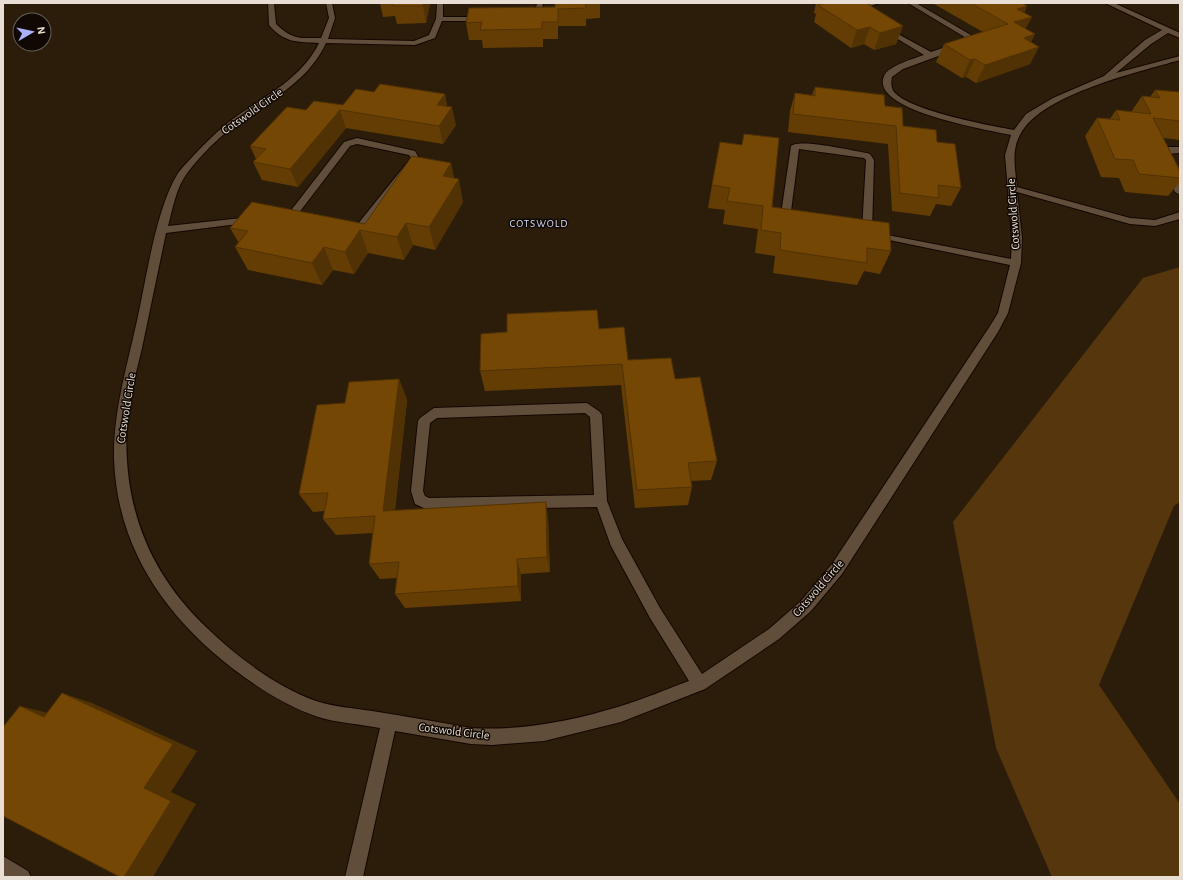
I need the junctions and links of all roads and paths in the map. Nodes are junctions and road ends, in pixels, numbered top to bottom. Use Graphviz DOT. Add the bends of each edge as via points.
graph roads {
  1 [pos="271,3"];
  2 [pos="330,3"];
  3 [pos="440,3"];
  4 [pos="540,3"];
  5 [pos="876,3"];
  6 [pos="911,3"];
  7 [pos="1113,4"];
  8 [pos="864,17"];
  9 [pos="439,19"];
  10 [pos="487,19"];
  11 [pos="527,19"];
  12 [pos="876,24"];
  13 [pos="1168,30"];
  14 [pos="1180,36"];
  15 [pos="324,41"];
  16 [pos="930,54"];
  17 [pos="1180,58"];
  18 [pos="1106,78"];
  19 [pos="1016,133"];
  20 [pos="1180,150"];
  21 [pos="1011,188"];
  22 [pos="1180,192"];
  23 [pos="288,215"];
  24 [pos="1180,215"];
  25 [pos="261,218"];
  26 [pos="162,230"];
  27 [pos="867,234"];
  28 [pos="1016,263"];
  29 [pos="601,501"];
  30 [pos="700,684"];
  31 [pos="389,722"];
  32 [pos="3,865"];
  33 [pos="22,877"];
  34 [pos="354,877"];
  1 -- 15 [label="street" via="273,25 285,36 297,40"];
  2 -- 15 [label="street, Cotswold Circle" via="332,18"];
  3 -- 9 [label="street"];
  4 -- 11 [label="street" via="538,15"];
  5 -- 8 [label="street" via="858,9 858,13"];
  6 -- 16 [label="street" via="972,38 971,41"];
  7 -- 13 [label="street"];
  9 -- 10 [label="street"];
  9 -- 15 [label="street" via="432,36 415,43"];
  12 -- 16 [label="street"];
  13 -- 14 [label="street"];
  13 -- 18 [label="street, Cotswold Circle" via="1148,42"];
  15 -- 26 [label="street, Cotswold Circle" via="316,58 292,83 229,126 198,154 175,186"];
  16 -- 19 [label="street" via="900,66 888,76 887,84 892,94 911,106 975,125"];
  17 -- 18 [label="street, Cotswold Circle"];
  18 -- 19 [label="street, Cotswold Circle" via="1056,100 1029,116"];
  19 -- 21 [label="street, Cotswold Circle" via="1009,155"];
  20 -- 22 [label="street" via="1166,150 1161,153"];
  21 -- 24 [label="street" via="1126,220 1155,222"];
  21 -- 28 [label="street, Cotswold Circle" via="1017,238"];
  23 -- 23 [label="street" via="349,231 360,228 415,158 412,153 357,142 347,144"];
  25 -- 26 [label="street"];
  26 -- 31 [label="street, Cotswold Circle" via="121,420 119,446 120,472 130,521 144,557 162,590 192,626 221,653 260,680 304,703 328,712"];
  27 -- 27 [label="street" via="785,221 795,146 867,156 870,160"];
  27 -- 28 [label="street"];
  28 -- 30 [label="street, Cotswold Circle" via="1003,313 994,329 838,569 806,606 774,634"];
  29 -- 29 [label="street" via="428,504 419,500 417,491 424,421 434,413 587,408 596,415"];
  29 -- 30 [label="street" via="616,542 655,614"];
  30 -- 31 [label="street, Cotswold Circle" via="621,714 544,733 471,736"];
  31 -- 34 [label="street"];
  32 -- 33 [label="street"];
}
